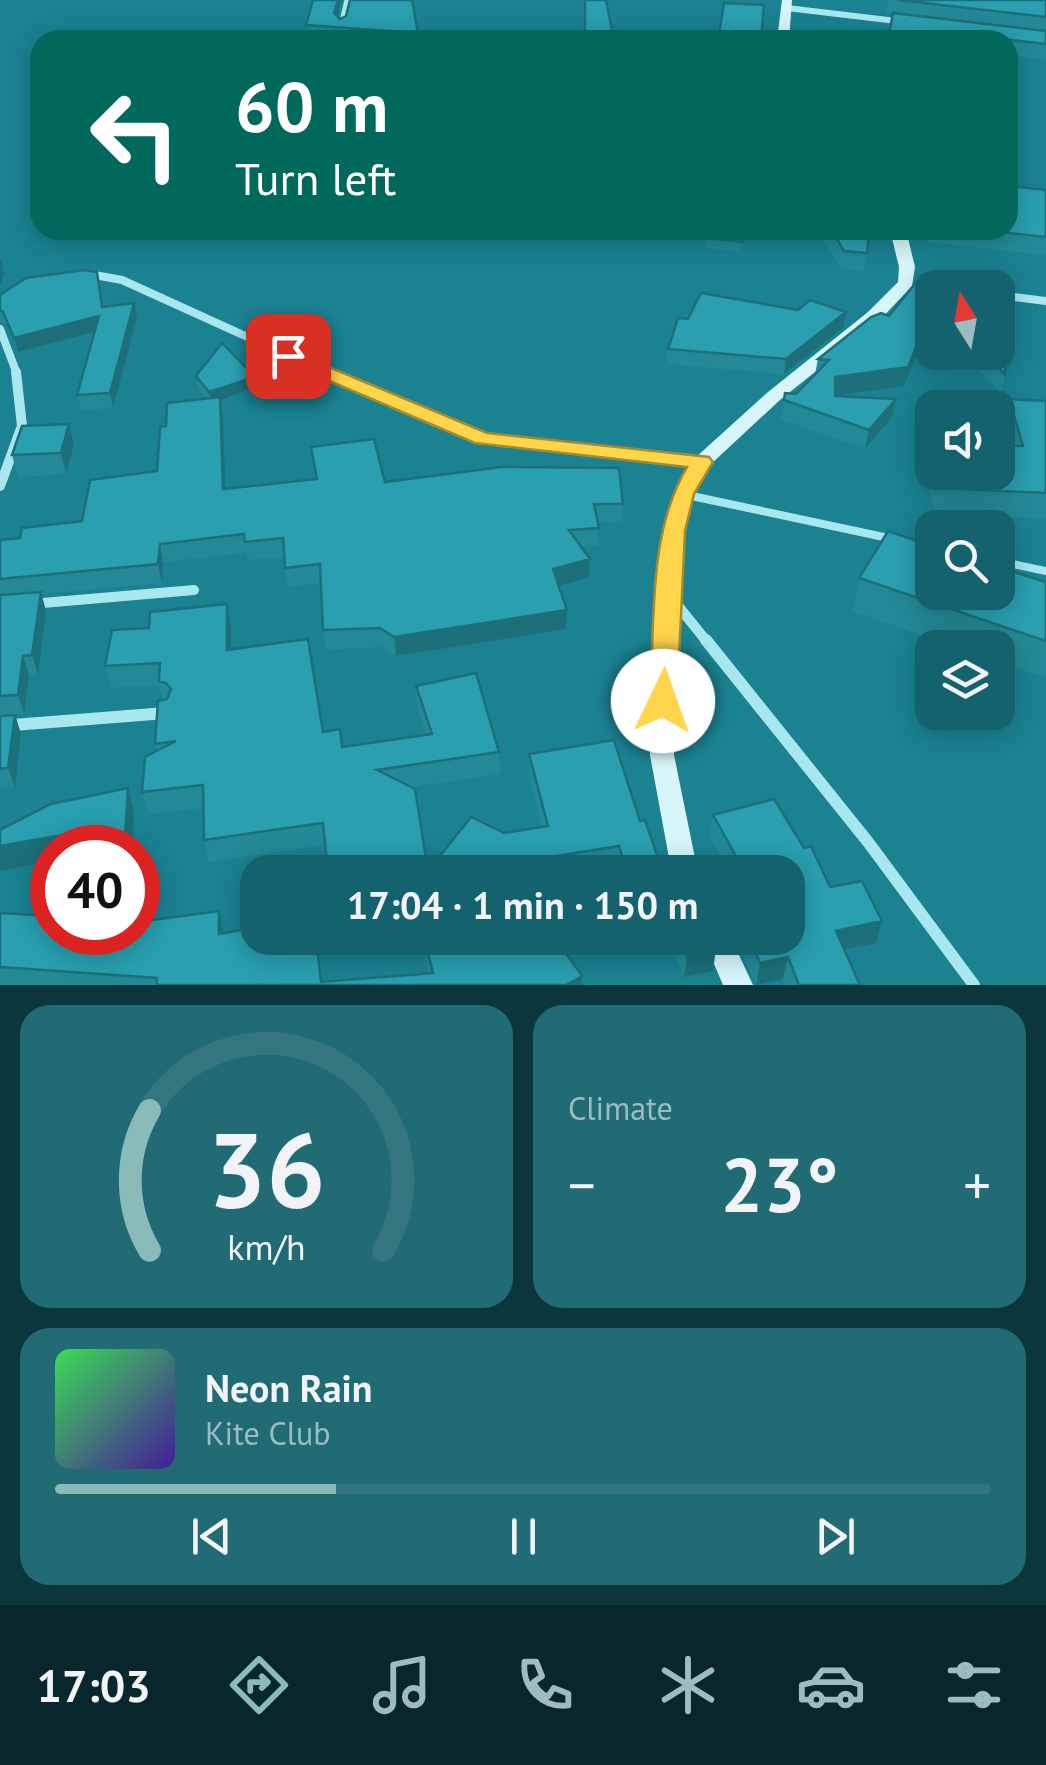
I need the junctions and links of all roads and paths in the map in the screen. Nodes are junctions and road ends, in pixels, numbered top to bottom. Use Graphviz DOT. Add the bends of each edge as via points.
graph roads {
  1 [pos="347,0"];
  2 [pos="787,4"];
  3 [pos="916,24"];
  4 [pos="340,25"];
  5 [pos="784,30"];
  6 [pos="900,240"];
  7 [pos="69,276"];
  8 [pos="1015,297"];
  9 [pos="1046,301"];
  10 [pos="0,329"];
  11 [pos="702,462"];
  12 [pos="0,486"];
  13 [pos="682,494"];
  14 [pos="914,543"];
  15 [pos="1015,565"];
  16 [pos="1046,571"];
  17 [pos="194,590"];
  18 [pos="670,596"];
  19 [pos="20,604"];
  20 [pos="166,713"];
  21 [pos="0,726"];
  22 [pos="681,855"];
  23 [pos="725,955"];
  24 [pos="738,985"];
  25 [pos="974,985"];
  1 -- 4 [label="lane"];
  2 -- 3 [label="street"];
  2 -- 5 [label="street"];
  6 -- 11 [label="street" via="914,284"];
  7 -- 11 [label="street" via="122,280 483,439"];
  8 -- 9 [label="street"];
  10 -- 12 [label="street" via="22,394 21,444"];
  11 -- 13 [label="street"];
  13 -- 14 [label="lane"];
  13 -- 18 [label="street"];
  15 -- 16 [label="lane"];
  17 -- 19 [label="street"];
  18 -- 22 [label="street" via="662,755"];
  18 -- 25 [label="street"];
  20 -- 21 [label="street"];
  23 -- 24 [label="street"];
}
